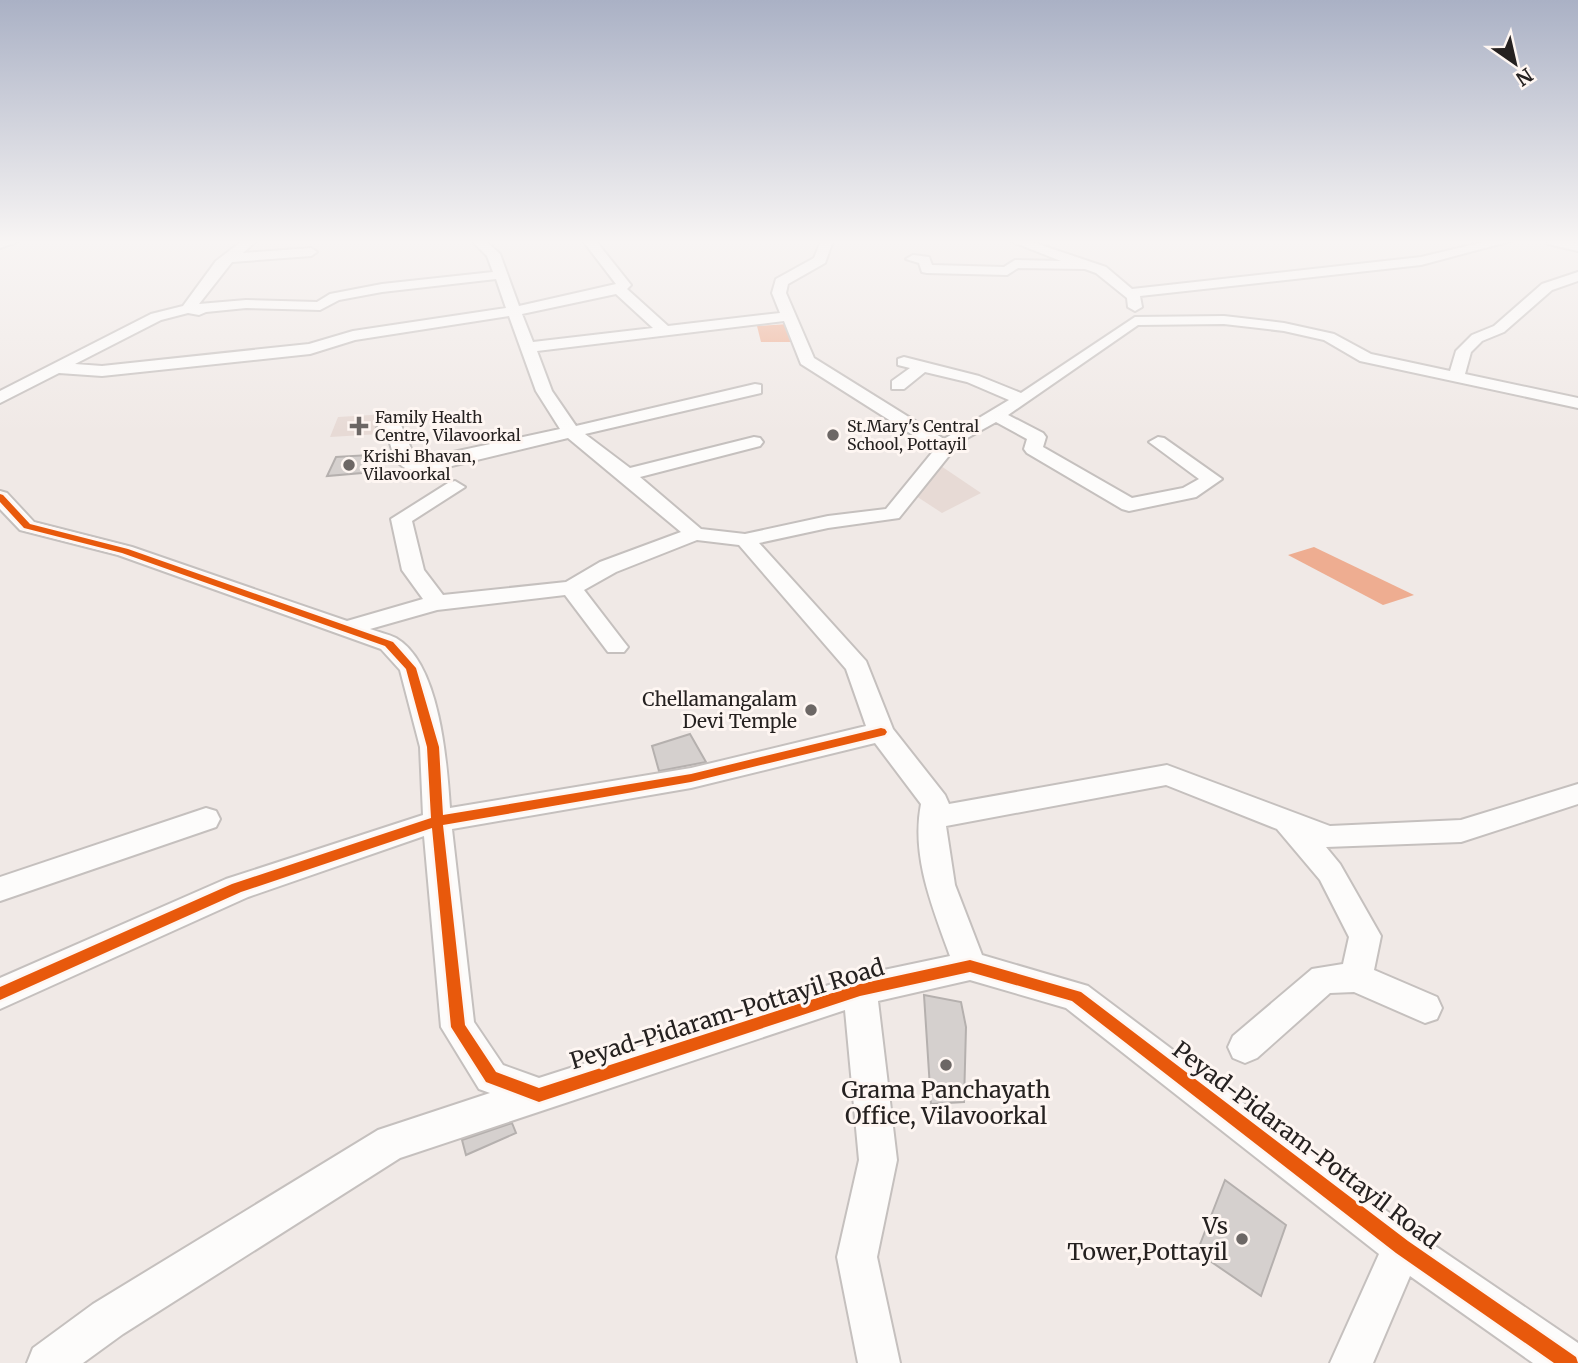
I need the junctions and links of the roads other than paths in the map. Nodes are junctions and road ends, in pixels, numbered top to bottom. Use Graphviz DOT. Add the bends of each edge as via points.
graph roads {
  1 [pos="192,305"];
  2 [pos="240,305"];
  3 [pos="268,305"];
  4 [pos="322,305"];
  5 [pos="511,305"];
  6 [pos="548,305"];
  7 [pos="636,305"];
  8 [pos="784,305"];
  9 [pos="1134,305"];
  10 [pos="1527,305"];
  11 [pos="188,310"];
  12 [pos="514,312"];
  13 [pos="237,316"];
  14 [pos="789,316"];
  15 [pos="1135,321"];
  16 [pos="667,332"];
  17 [pos="529,347"];
  18 [pos="904,362"];
  19 [pos="922,367"];
  20 [pos="56,368"];
  21 [pos="1456,378"];
  22 [pos="898,385"];
  23 [pos="755,389"];
  24 [pos="0,398"];
  25 [pos="1022,400"];
  26 [pos="1578,403"];
  27 [pos="996,415"];
  28 [pos="386,428"];
  29 [pos="571,432"];
  30 [pos="754,442"];
  31 [pos="1158,442"];
  32 [pos="946,448"];
  33 [pos="627,475"];
  34 [pos="455,487"];
  35 [pos="0,497"];
  36 [pos="695,534"];
  37 [pos="745,540"];
  38 [pos="571,588"];
  39 [pos="437,603"];
  40 [pos="348,629"];
  41 [pos="616,647"];
  42 [pos="881,732"];
  43 [pos="1578,793"];
  44 [pos="931,818"];
  45 [pos="206,819"];
  46 [pos="437,821"];
  47 [pos="1286,821"];
  48 [pos="0,889"];
  49 [pos="970,967"];
  50 [pos="1356,978"];
  51 [pos="860,990"];
  52 [pos="0,994"];
  53 [pos="1425,1008"];
  54 [pos="1245,1047"];
  55 [pos="539,1095"];
  56 [pos="1402,1247"];
  57 [pos="48,1363"];
  58 [pos="878,1363"];
  59 [pos="1351,1363"];
  60 [pos="1570,1363"];
  1 -- 11 [label="street"];
  2 -- 11 [label="street"];
  3 -- 4 [label="street"];
  5 -- 12 [label="street"];
  6 -- 12 [label="street"];
  7 -- 16 [label="street"];
  8 -- 14 [label="street"];
  9 -- 15 [label="street"];
  10 -- 21 [label="street" via="1464,351"];
  11 -- 13 [label="street"];
  11 -- 20 [label="street" via="156,317"];
  12 -- 17 [label="street"];
  12 -- 20 [label="street" via="354,336 310,349 102,372"];
  14 -- 16 [label="street"];
  14 -- 32 [label="street" via="807,361"];
  15 -- 21 [label="street" via="1224,320 1284,327 1329,337 1366,358"];
  15 -- 25 [label="street"];
  16 -- 17 [label="street"];
  17 -- 29 [label="street" via="544,391"];
  18 -- 19 [label="street"];
  19 -- 22 [label="street"];
  19 -- 25 [label="street" via="973,379"];
  20 -- 24 [label="street"];
  21 -- 26 [label="street"];
  23 -- 29 [label="street"];
  25 -- 27 [label="street"];
  27 -- 31 [label="street" via="1037,436 1032,449 1129,505 1189,493 1212,479"];
  27 -- 32 [label="street" via="954,438"];
  28 -- 29 [label="street" via="395,429 404,459 411,466"];
  29 -- 33 [label="street"];
  30 -- 33 [label="street"];
  32 -- 37 [label="street" via="892,514"];
  33 -- 36 [label="street"];
  34 -- 39 [label="street" via="401,519 413,570"];
  35 -- 40 [label="street" via="27,526 125,551"];
  36 -- 37 [label="street"];
  36 -- 38 [label="street" via="608,567"];
  37 -- 42 [label="street" via="857,667"];
  38 -- 39 [label="street"];
  38 -- 41 [label="street"];
  39 -- 40 [label="street"];
  40 -- 46 [label="street" via="389,644 411,668 433,747"];
  42 -- 44 [label="street" via="935,802"];
  42 -- 46 [label="street" via="691,778"];
  43 -- 47 [label="street" via="1461,831 1329,837"];
  44 -- 47 [label="street" via="1167,775"];
  44 -- 49 [label="street" via="940,884"];
  45 -- 48 [label="street"];
  46 -- 52 [label="street" via="237,888"];
  46 -- 55 [label="street" via="458,1027 491,1077"];
  47 -- 50 [label="street" via="1330,872 1366,936"];
  49 -- 51 [label="street, Peyad-Pidaram-Pottayil Road"];
  49 -- 56 [label="street, Peyad-Pidaram-Pottayil Road" via="1076,996"];
  50 -- 53 [label="street"];
  50 -- 54 [label="street" via="1323,979"];
  51 -- 55 [label="street, Peyad-Pidaram-Pottayil Road"];
  51 -- 58 [label="street" via="877,1160 857,1257"];
  55 -- 57 [label="street, Peyad-Pidaram-Pottayil Road" via="391,1143 108,1319"];
  56 -- 59 [label="street"];
  56 -- 60 [label="street, Peyad-Pidaram-Pottayil Road"];
}
